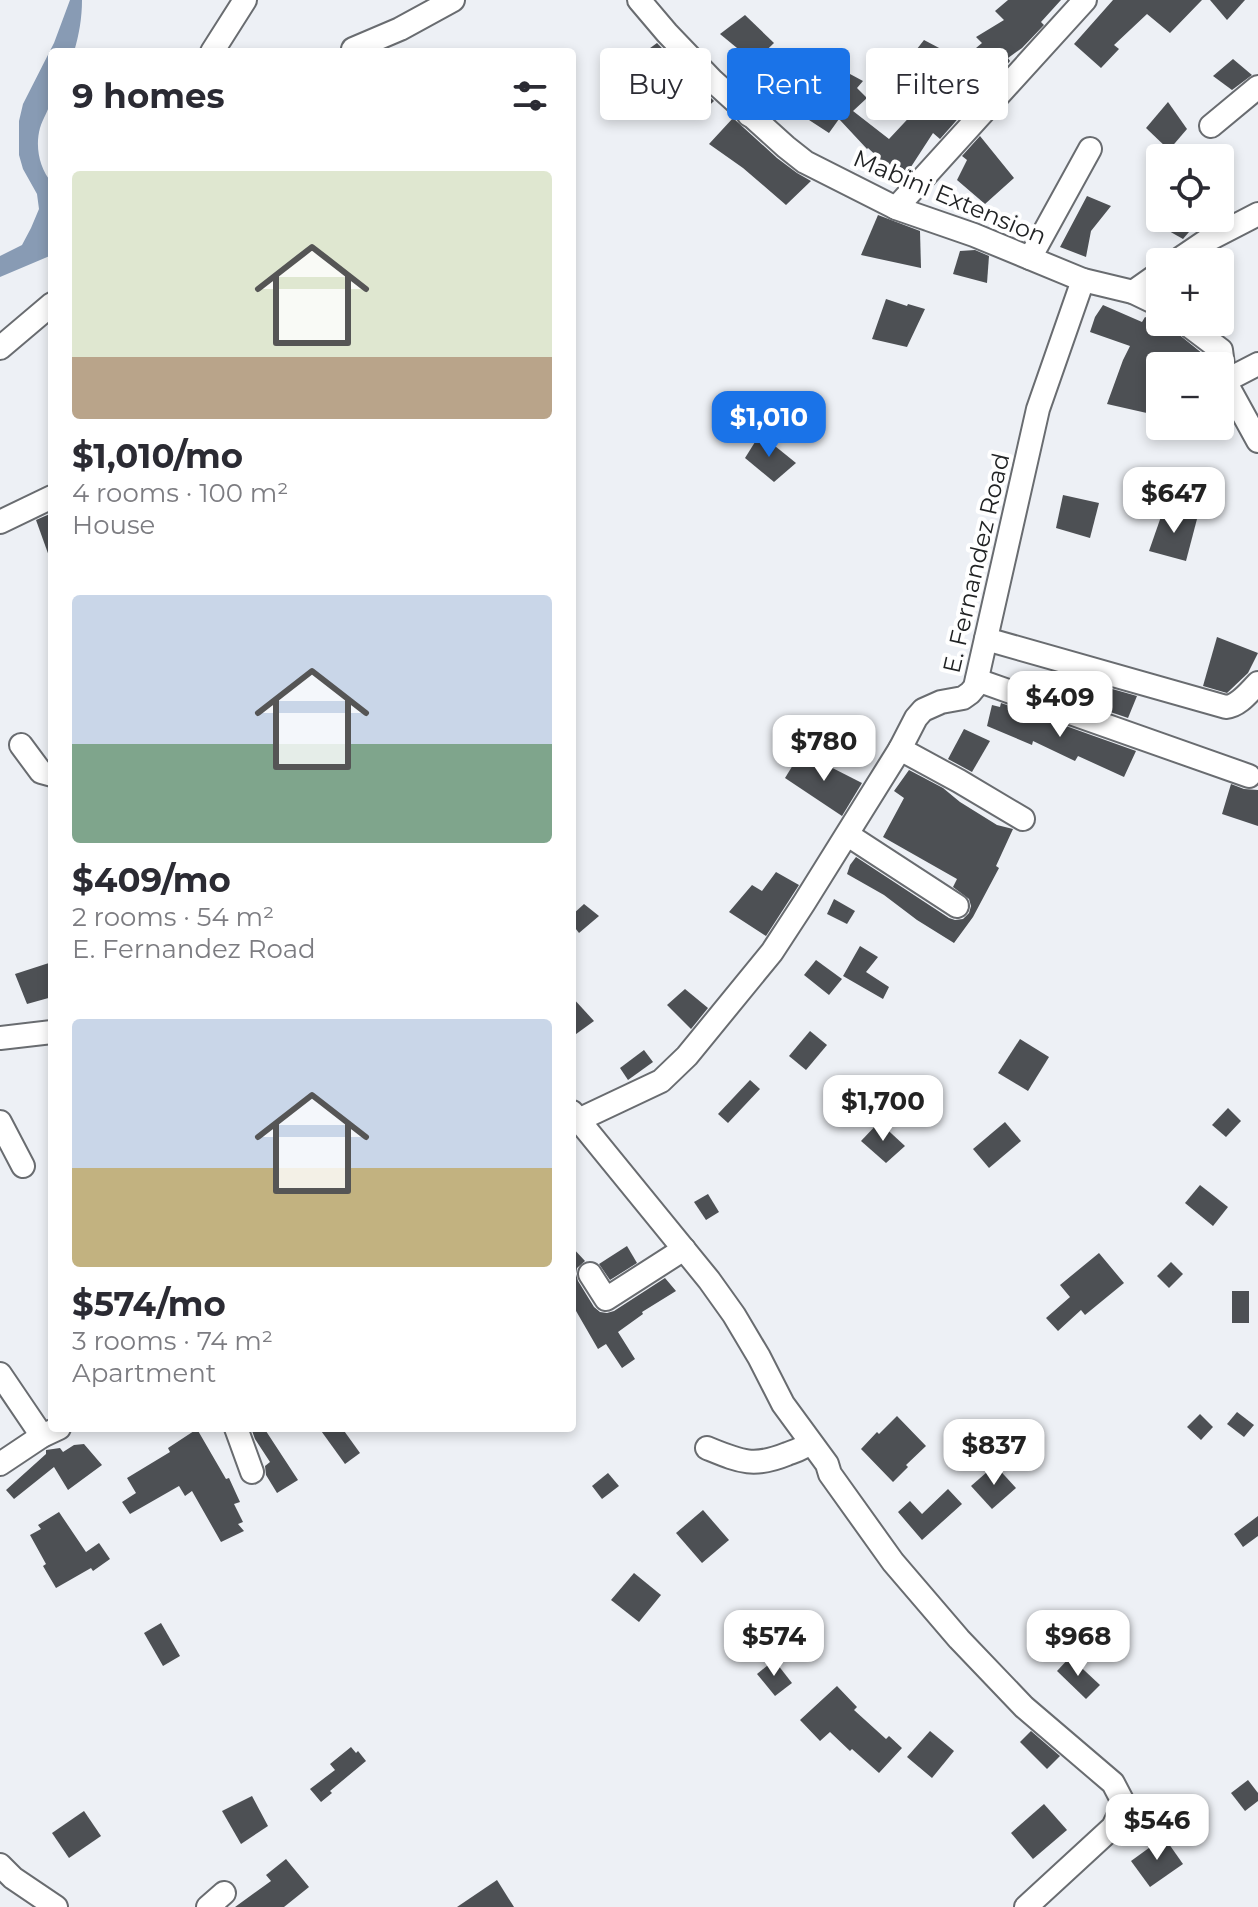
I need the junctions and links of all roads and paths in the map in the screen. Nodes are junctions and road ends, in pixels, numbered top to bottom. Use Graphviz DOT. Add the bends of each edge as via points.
graph roads {
  1 [pos="245,0"];
  2 [pos="453,0"];
  3 [pos="639,0"];
  4 [pos="1085,0"];
  5 [pos="215,48"];
  6 [pos="355,48"];
  7 [pos="1258,87"];
  8 [pos="727,93"];
  9 [pos="755,120"];
  10 [pos="1211,126"];
  11 [pos="1090,149"];
  12 [pos="896,208"];
  13 [pos="1258,214"];
  14 [pos="1196,248"];
  15 [pos="1030,258"];
  16 [pos="1083,280"];
  17 [pos="1146,283"];
  18 [pos="1133,292"];
  19 [pos="1146,298"];
  20 [pos="48,307"];
  21 [pos="1202,336"];
  22 [pos="0,348"];
  23 [pos="1221,352"];
  24 [pos="1258,364"];
  25 [pos="1234,377"];
  26 [pos="1234,403"];
  27 [pos="1258,441"];
  28 [pos="48,499"];
  29 [pos="0,522"];
  30 [pos="986,639"];
  31 [pos="977,680"];
  32 [pos="1258,683"];
  33 [pos="21,745"];
  34 [pos="900,749"];
  35 [pos="48,774"];
  36 [pos="1249,776"];
  37 [pos="1023,819"];
  38 [pos="848,835"];
  39 [pos="957,906"];
  40 [pos="48,1032"];
  41 [pos="0,1038"];
  42 [pos="576,1117"];
  43 [pos="576,1120"];
  44 [pos="0,1122"];
  45 [pos="23,1166"];
  46 [pos="684,1249"];
  47 [pos="590,1274"];
  48 [pos="0,1374"];
  49 [pos="48,1429"];
  50 [pos="51,1432"];
  51 [pos="237,1432"];
  52 [pos="809,1443"];
  53 [pos="707,1448"];
  54 [pos="0,1464"];
  55 [pos="252,1472"];
  56 [pos="0,1865"];
  57 [pos="56,1907"];
  58 [pos="1026,1907"];
  1 -- 5 [label="street"];
  2 -- 6 [label="street"];
  3 -- 8 [label="street, Mabini Extension"];
  4 -- 12 [label="street"];
  7 -- 10 [label="street"];
  9 -- 12 [label="street, Mabini Extension" via="805,162"];
  11 -- 15 [label="street"];
  12 -- 15 [label="street, Mabini Extension"];
  13 -- 14 [label="street"];
  15 -- 16 [label="street, Mabini Extension"];
  16 -- 18 [label="street, Mabini Extension"];
  16 -- 30 [label="street, E. Fernandez Road" via="1038,409"];
  17 -- 18 [label="street"];
  18 -- 19 [label="street, Mabini Extension"];
  20 -- 22 [label="street"];
  21 -- 23 [label="street"];
  24 -- 25 [label="street"];
  26 -- 27 [label="street"];
  28 -- 29 [label="street"];
  30 -- 31 [label="street, E. Fernandez Road"];
  30 -- 32 [label="street" via="1226,707"];
  31 -- 34 [label="street, E. Fernandez Road" via="963,698 923,710"];
  31 -- 36 [label="street"];
  33 -- 35 [label="street"];
  34 -- 37 [label="street"];
  34 -- 38 [label="street, E. Fernandez Road"];
  38 -- 39 [label="street"];
  38 -- 42 [label="street, E. Fernandez Road" via="772,952 687,1056 661,1081"];
  40 -- 41 [label="street"];
  43 -- 46 [label="street"];
  44 -- 45 [label="street"];
  46 -- 47 [label="street" via="606,1299"];
  46 -- 52 [label="street" via="734,1315"];
  48 -- 49 [label="street"];
  50 -- 54 [label="street"];
  51 -- 55 [label="street"];
  52 -- 53 [label="street" via="773,1460 751,1463"];
  52 -- 58 [label="street" via="893,1562 959,1639 1024,1707 1113,1783 1124,1804 1113,1827"];
  56 -- 57 [label="street"];
}
